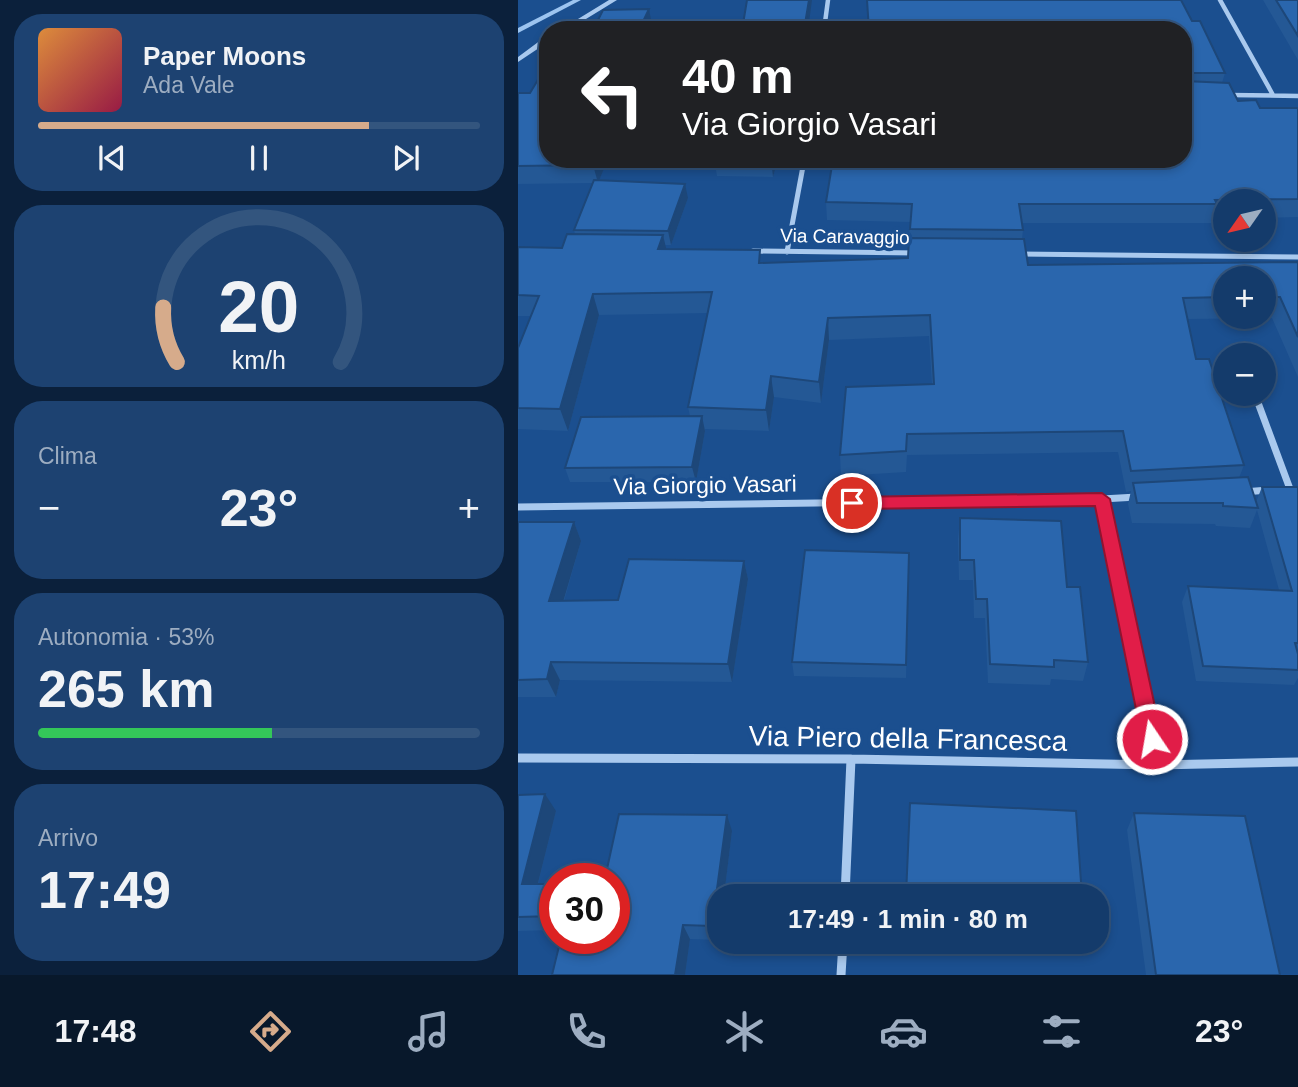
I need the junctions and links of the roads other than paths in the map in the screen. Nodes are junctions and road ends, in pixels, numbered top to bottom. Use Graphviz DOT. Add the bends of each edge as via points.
graph roads {
  1 [pos="614,0"];
  2 [pos="828,0"];
  3 [pos="1220,0"];
  4 [pos="579,21"];
  5 [pos="825,21"];
  6 [pos="539,45"];
  7 [pos="518,60"];
  8 [pos="1222,95"];
  9 [pos="1273,96"];
  10 [pos="1298,96"];
  11 [pos="802,168"];
  12 [pos="747,251"];
  13 [pos="787,252"];
  14 [pos="925,253"];
  15 [pos="1008,254"];
  16 [pos="1298,257"];
  17 [pos="1259,406"];
  18 [pos="1235,492"];
  19 [pos="1141,497"];
  20 [pos="1102,499"];
  21 [pos="518,507"];
  22 [pos="518,758"];
  23 [pos="851,759"];
  24 [pos="1298,762"];
  25 [pos="1157,765"];
  26 [pos="846,884"];
  27 [pos="842,954"];
  28 [pos="841,975"];
  1 -- 4 [label="street"];
  2 -- 5 [label="street"];
  3 -- 9 [label="street"];
  6 -- 7 [label="street"];
  8 -- 9 [label="street"];
  9 -- 10 [label="street"];
  11 -- 13 [label="street"];
  12 -- 13 [label="street, Via Caravaggio"];
  13 -- 14 [label="street, Via Caravaggio"];
  15 -- 16 [label="street"];
  17 -- 18 [label="street" via="1290,489"];
  19 -- 20 [label="street, Via Giorgio Vasari"];
  20 -- 21 [label="street, Via Giorgio Vasari"];
  20 -- 25 [label="street"];
  22 -- 23 [label="street, Via Piero della Francesca"];
  23 -- 25 [label="street, Via Piero della Francesca"];
  23 -- 26 [label="street"];
  24 -- 25 [label="street, Via Piero della Francesca"];
  27 -- 28 [label="street"];
}
